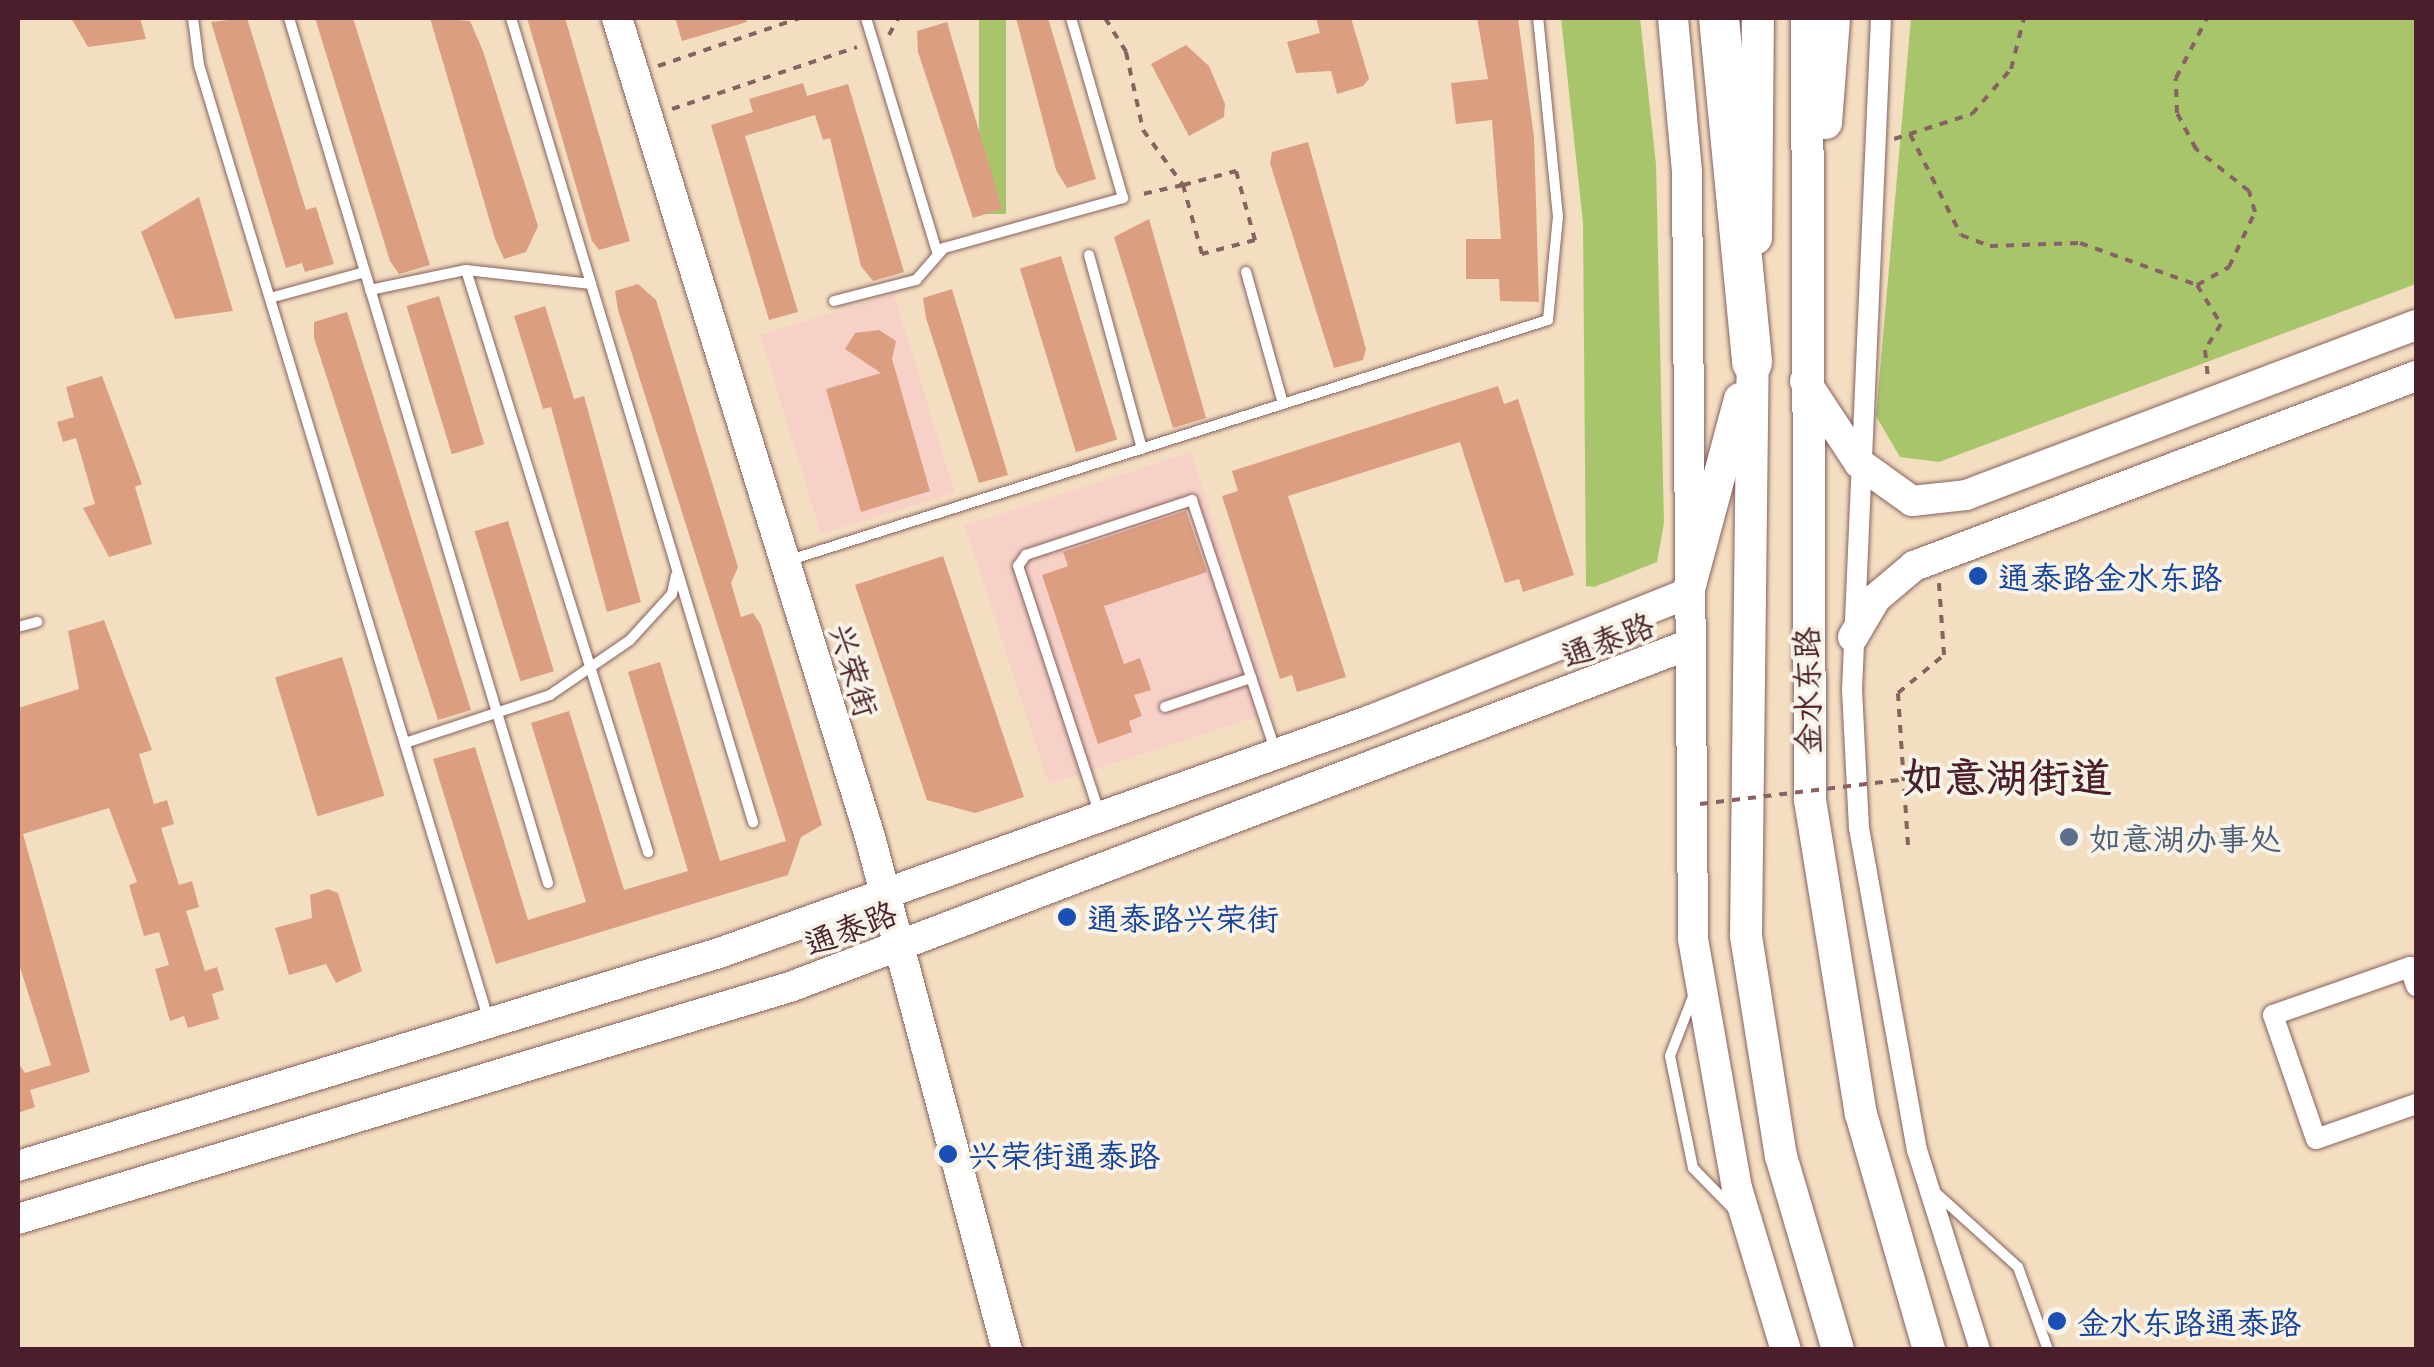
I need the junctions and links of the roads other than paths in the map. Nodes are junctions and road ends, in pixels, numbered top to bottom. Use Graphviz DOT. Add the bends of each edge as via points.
graph roads {
  1 [pos="193,18"];
  2 [pos="289,18"];
  3 [pos="511,18"];
  4 [pos="617,18"];
  5 [pos="866,18"];
  6 [pos="1071,18"];
  7 [pos="1538,18"];
  8 [pos="1673,18"];
  9 [pos="1719,18"];
  10 [pos="1758,18"];
  11 [pos="1807,18"];
  12 [pos="1834,18"];
  13 [pos="1881,18"];
  14 [pos="937,252"];
  15 [pos="1089,256"];
  16 [pos="466,270"];
  17 [pos="365,272"];
  18 [pos="1246,272"];
  19 [pos="591,284"];
  20 [pos="370,290"];
  21 [pos="270,298"];
  22 [pos="834,301"];
  23 [pos="2416,326"];
  24 [pos="1752,362"];
  25 [pos="2416,376"];
  26 [pos="1804,381"];
  27 [pos="1283,404"];
  28 [pos="1142,449"];
  29 [pos="1859,462"];
  30 [pos="785,562"];
  31 [pos="677,569"];
  32 [pos="1688,593"];
  33 [pos="37,622"];
  34 [pos="18,628"];
  35 [pos="1853,637"];
  36 [pos="1688,645"];
  37 [pos="590,667"];
  38 [pos="1252,678"];
  39 [pos="1165,707"];
  40 [pos="498,716"];
  41 [pos="404,744"];
  42 [pos="1277,754"];
  43 [pos="1101,818"];
  44 [pos="753,822"];
  45 [pos="648,852"];
  46 [pos="548,883"];
  47 [pos="886,894"];
  48 [pos="902,946"];
  49 [pos="2416,986"];
  50 [pos="490,1026"];
  51 [pos="2415,1110"];
  52 [pos="18,1166"];
  53 [pos="1926,1184"];
  54 [pos="18,1218"];
  55 [pos="1007,1350"];
  56 [pos="1786,1350"];
  57 [pos="1838,1350"];
  58 [pos="1929,1350"];
  59 [pos="1980,1350"];
  60 [pos="2048,1350"];
  1 -- 21 [label="lane"];
  2 -- 17 [label="lane"];
  3 -- 19 [label="lane"];
  4 -- 30 [label="street, 兴荣街"];
  5 -- 14 [label="lane"];
  6 -- 14 [label="lane" via="1123,198"];
  7 -- 27 [label="lane" via="1558,217 1548,320"];
  8 -- 32 [label="street" via="1687,172"];
  9 -- 24 [label="highway"];
  10 -- 24 [label="main road, 金水东路"];
  11 -- 26 [label="main road, 金水东路"];
  12 -- 26 [label="main road"];
  13 -- 29 [label="street" via="1869,147"];
  14 -- 22 [label="lane" via="916,280"];
  15 -- 28 [label="lane"];
  16 -- 19 [label="lane"];
  16 -- 20 [label="lane"];
  16 -- 37 [label="lane"];
  17 -- 20 [label="lane"];
  17 -- 21 [label="lane"];
  18 -- 27 [label="lane"];
  19 -- 31 [label="lane"];
  20 -- 40 [label="lane"];
  21 -- 41 [label="lane"];
  23 -- 29 [label="street" via="1966,495 1912,501"];
  24 -- 32 [label="main road"];
  24 -- 57 [label="main road, 金水东路" via="1746,936 1781,1156"];
  25 -- 35 [label="street" via="1936,557 1876,598"];
  26 -- 29 [label="street"];
  26 -- 58 [label="main road, 金水东路" via="1804,685 1818,872 1861,1114"];
  27 -- 28 [label="lane"];
  28 -- 30 [label="lane"];
  29 -- 35 [label="street"];
  30 -- 47 [label="street, 兴荣街"];
  31 -- 37 [label="lane" via="658,614"];
  31 -- 44 [label="lane"];
  32 -- 36 [label="street"];
  32 -- 42 [label="street, 通泰路"];
  33 -- 34 [label="lane"];
  35 -- 53 [label="street" via="1859,828"];
  36 -- 48 [label="street, 通泰路"];
  36 -- 56 [label="street" via="1698,984 1746,1223"];
  37 -- 40 [label="lane"];
  37 -- 45 [label="lane"];
  38 -- 39 [label="lane"];
  38 -- 42 [label="lane"];
  38 -- 43 [label="lane" via="1192,500 1026,555 1018,566"];
  40 -- 41 [label="lane"];
  40 -- 46 [label="lane"];
  41 -- 50 [label="lane"];
  42 -- 43 [label="street, 通泰路"];
  43 -- 47 [label="street, 通泰路"];
  47 -- 48 [label="street, 兴荣街"];
  47 -- 50 [label="street, 通泰路"];
  48 -- 54 [label="street, 通泰路" via="594,1051"];
  48 -- 55 [label="street, 兴荣街"];
  49 -- 51 [label="street" via="2410,967 2272,1014 2316,1139"];
  50 -- 52 [label="street, 通泰路"];
  53 -- 59 [label="street"];
  53 -- 60 [label="lane" via="2018,1267"];
}
